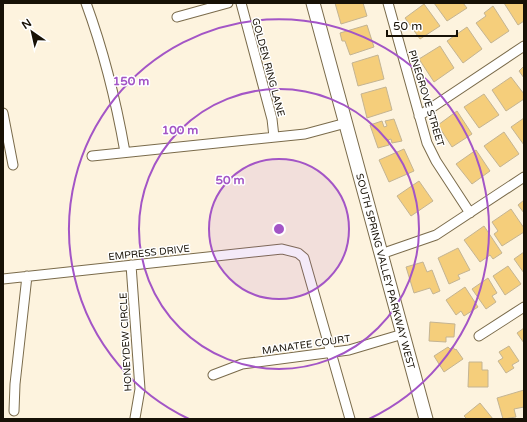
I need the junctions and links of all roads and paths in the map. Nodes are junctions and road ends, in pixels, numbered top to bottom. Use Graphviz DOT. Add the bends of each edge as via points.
graph roads {
  1 [pos="86,3"];
  2 [pos="228,3"];
  3 [pos="241,3"];
  4 [pos="313,3"];
  5 [pos="391,4"];
  6 [pos="177,17"];
  7 [pos="524,46"];
  8 [pos="3,113"];
  9 [pos="419,116"];
  10 [pos="346,123"];
  11 [pos="274,137"];
  12 [pos="125,152"];
  13 [pos="92,156"];
  14 [pos="13,165"];
  15 [pos="524,177"];
  16 [pos="470,213"];
  17 [pos="382,254"];
  18 [pos="131,265"];
  19 [pos="27,276"];
  20 [pos="3,278"];
  21 [pos="524,307"];
  22 [pos="403,334"];
  23 [pos="479,336"];
  24 [pos="331,353"];
  25 [pos="213,375"];
  26 [pos="14,411"];
  27 [pos="135,418"];
  28 [pos="350,419"];
  29 [pos="426,419"];
  1 -- 12 [label="street" via="100,41"];
  2 -- 6 [label="street"];
  3 -- 11 [label="street, GOLDEN RING LANE" via="272,119"];
  4 -- 10 [label="street, SOUTH SPRING VALLEY PARKWAY WEST"];
  5 -- 9 [label="street, PINEGROVE STREET"];
  7 -- 9 [label="street"];
  8 -- 14 [label="street"];
  9 -- 16 [label="street, PINEGROVE STREET" via="427,143 436,161"];
  10 -- 11 [label="street" via="305,134"];
  10 -- 17 [label="street, SOUTH SPRING VALLEY PARKWAY WEST"];
  11 -- 12 [label="street"];
  12 -- 13 [label="street"];
  15 -- 16 [label="street"];
  16 -- 17 [label="street" via="436,235"];
  17 -- 22 [label="street, SOUTH SPRING VALLEY PARKWAY WEST"];
  18 -- 19 [label="street, EMPRESS DRIVE"];
  18 -- 24 [label="street, EMPRESS DRIVE" via="282,249 298,253 304,258"];
  18 -- 27 [label="street, HONEYDEW CIRCLE" via="140,389"];
  19 -- 20 [label="street, EMPRESS DRIVE"];
  19 -- 26 [label="street"];
  21 -- 23 [label="street"];
  22 -- 24 [label="street, MANATEE COURT"];
  22 -- 29 [label="street, SOUTH SPRING VALLEY PARKWAY WEST"];
  24 -- 25 [label="street, MANATEE COURT" via="242,364"];
  24 -- 28 [label="street"];
}
